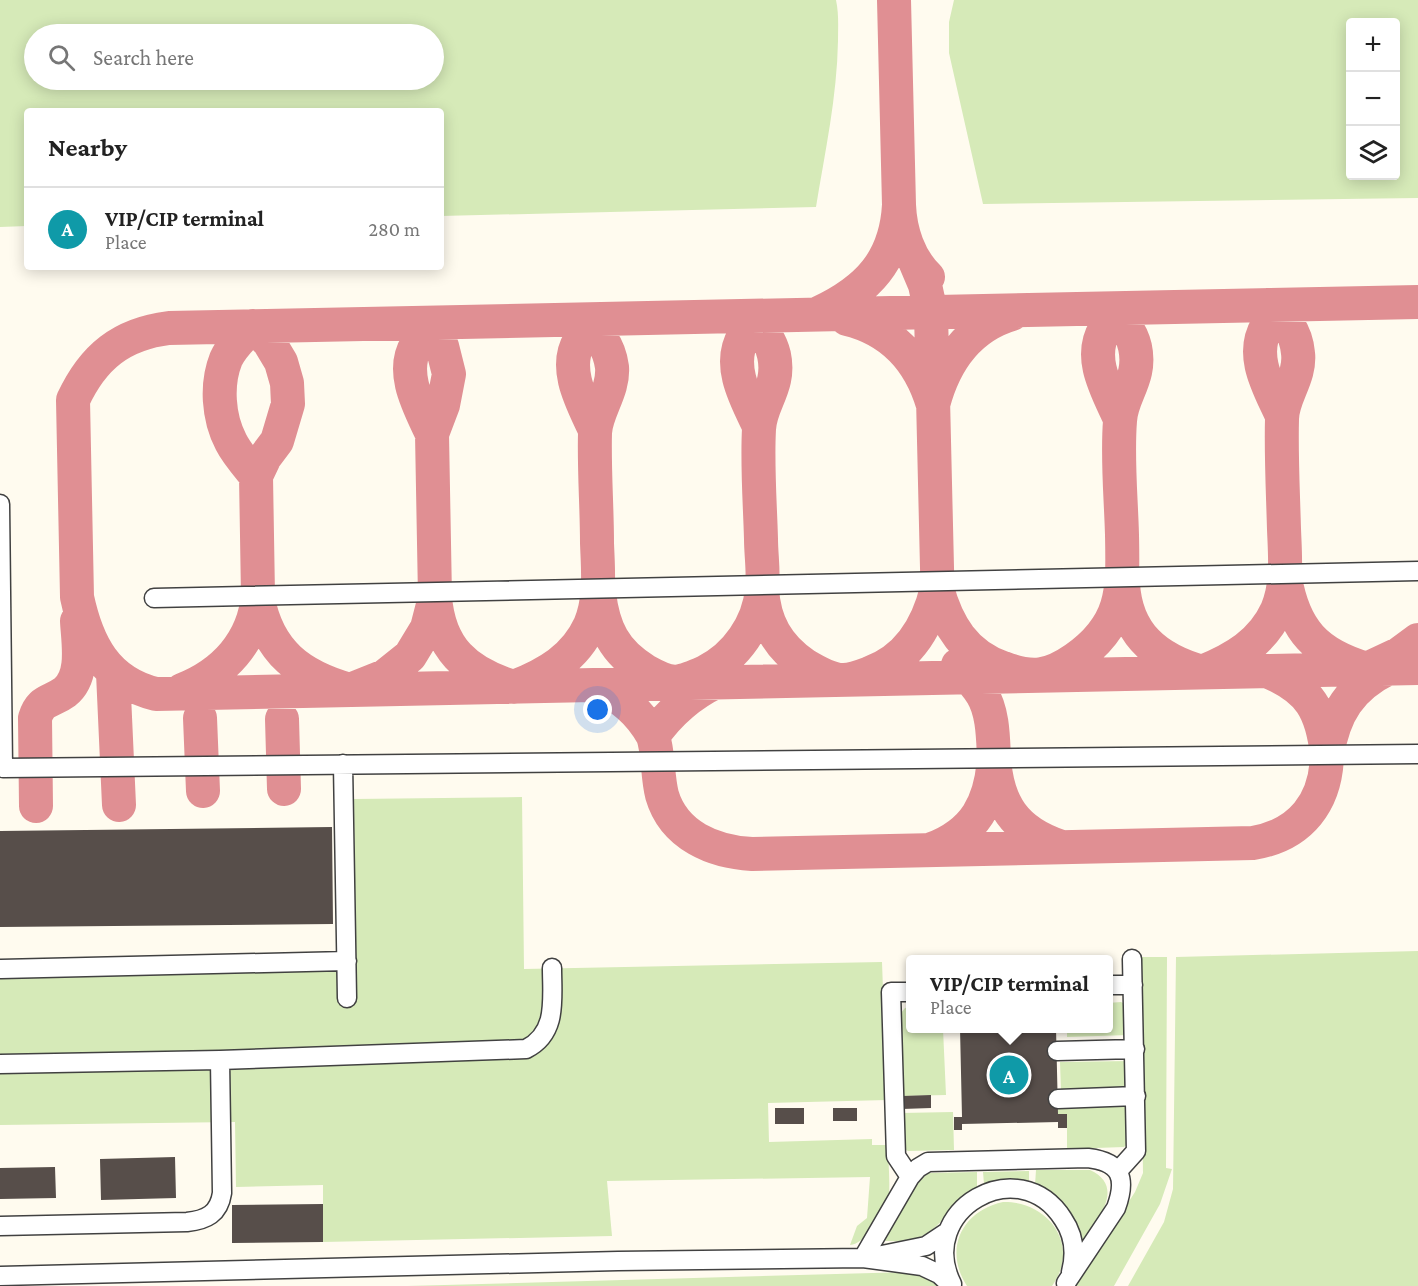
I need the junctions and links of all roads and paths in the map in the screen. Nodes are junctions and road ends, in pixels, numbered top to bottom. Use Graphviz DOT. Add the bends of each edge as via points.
graph roads {
  1 [pos="0,504"];
  2 [pos="1418,571"];
  3 [pos="154,598"];
  4 [pos="1418,754"];
  5 [pos="343,764"];
  6 [pos="2,767"];
  7 [pos="1132,959"];
  8 [pos="347,961"];
  9 [pos="552,968"];
  10 [pos="1,969"];
  11 [pos="1113,985"];
  12 [pos="1133,985"];
  13 [pos="906,992"];
  14 [pos="348,999"];
  15 [pos="1135,1049"];
  16 [pos="1057,1051"];
  17 [pos="220,1060"];
  18 [pos="0,1064"];
  19 [pos="1136,1096"];
  20 [pos="1058,1099"];
  21 [pos="1118,1171"];
  22 [pos="910,1177"];
  23 [pos="0,1226"];
  24 [pos="947,1232"];
  25 [pos="862,1258"];
  26 [pos="0,1276"];
  27 [pos="1066,1285"];
  28 [pos="953,1286"];
  1 -- 6 [label="street"];
  2 -- 3 [label="street"];
  4 -- 5 [label="street"];
  5 -- 6 [label="street"];
  5 -- 8 [label="street"];
  7 -- 12 [label="street"];
  8 -- 10 [label="street"];
  8 -- 14 [label="street"];
  9 -- 17 [label="street" via="549,1025 540,1040 526,1049"];
  11 -- 12 [label="street"];
  12 -- 15 [label="street"];
  13 -- 22 [label="street" via="891,992 896,1156"];
  15 -- 16 [label="street"];
  15 -- 19 [label="street"];
  17 -- 18 [label="street"];
  17 -- 23 [label="street" via="222,1193 211,1215 187,1222"];
  19 -- 20 [label="street"];
  19 -- 21 [label="street" via="1136,1151"];
  21 -- 22 [label="street" via="1108,1163 1088,1158 935,1160"];
  21 -- 27 [label="street" via="1121,1183 1116,1208"];
  22 -- 25 [label="street"];
  24 -- 25 [label="street" via="926,1246"];
  24 -- 27 [label="street" via="958,1212 985,1193 1018,1189 1038,1196 1054,1208 1071,1233 1073,1264"];
  24 -- 28 [label="street" via="944,1254"];
  25 -- 26 [label="street"];
  25 -- 28 [label="street" via="922,1266"];
}
